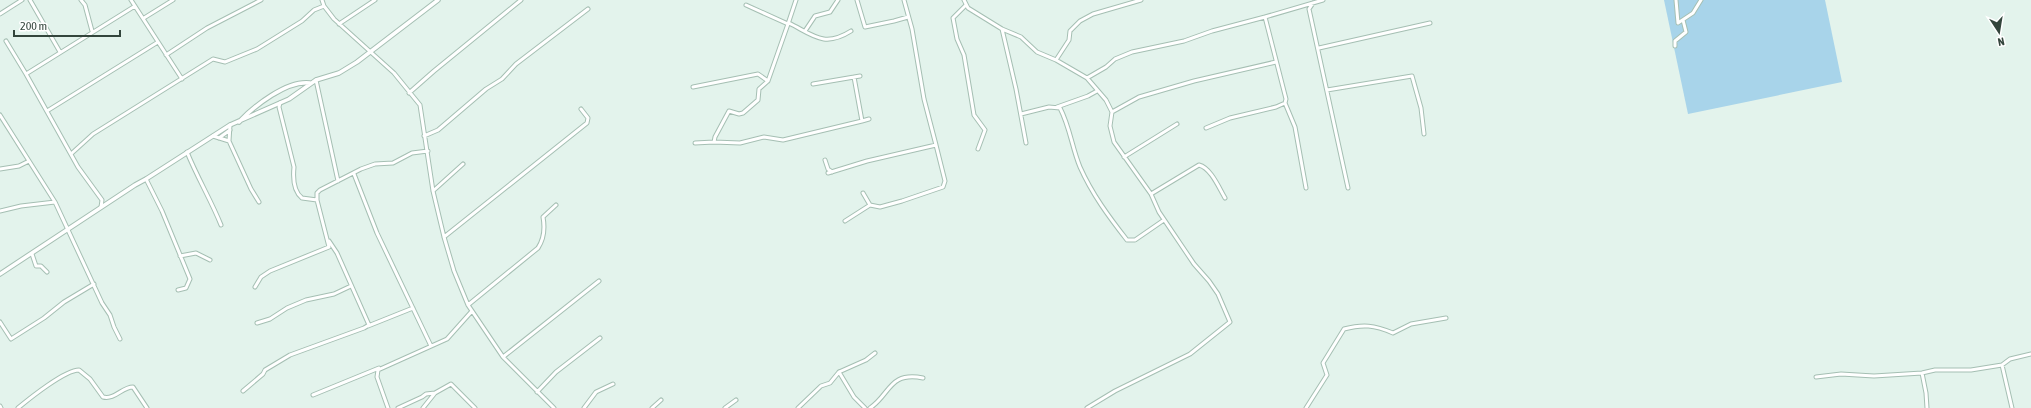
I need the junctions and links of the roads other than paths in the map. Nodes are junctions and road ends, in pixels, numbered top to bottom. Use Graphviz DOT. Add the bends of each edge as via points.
graph roads {
  1 [pos="22,0"];
  2 [pos="30,0"];
  3 [pos="82,0"];
  4 [pos="131,0"];
  5 [pos="174,0"];
  6 [pos="261,0"];
  7 [pos="322,0"];
  8 [pos="375,0"];
  9 [pos="438,0"];
  10 [pos="521,0"];
  11 [pos="796,0"];
  12 [pos="838,0"];
  13 [pos="857,0"];
  14 [pos="904,0"];
  15 [pos="964,0"];
  16 [pos="1141,0"];
  17 [pos="1323,0"];
  18 [pos="1676,0"];
  19 [pos="1701,0"];
  20 [pos="1313,3"];
  21 [pos="746,5"];
  22 [pos="966,5"];
  23 [pos="135,6"];
  24 [pos="324,6"];
  25 [pos="588,10"];
  26 [pos="0,14"];
  27 [pos="908,17"];
  28 [pos="1265,17"];
  29 [pos="144,18"];
  30 [pos="1683,20"];
  31 [pos="788,23"];
  32 [pos="1430,23"];
  33 [pos="339,24"];
  34 [pos="1002,29"];
  35 [pos="92,31"];
  36 [pos="804,31"];
  37 [pos="851,31"];
  38 [pos="6,41"];
  39 [pos="158,42"];
  40 [pos="1676,46"];
  41 [pos="1319,48"];
  42 [pos="60,52"];
  43 [pos="368,52"];
  44 [pos="166,55"];
  45 [pos="1056,60"];
  46 [pos="1276,62"];
  47 [pos="26,74"];
  48 [pos="860,76"];
  49 [pos="854,77"];
  50 [pos="182,78"];
  51 [pos="1087,78"];
  52 [pos="316,80"];
  53 [pos="768,81"];
  54 [pos="311,83"];
  55 [pos="813,84"];
  56 [pos="693,87"];
  57 [pos="1327,90"];
  58 [pos="1097,91"];
  59 [pos="409,93"];
  60 [pos="1285,103"];
  61 [pos="278,105"];
  62 [pos="1057,107"];
  63 [pos="581,109"];
  64 [pos="47,111"];
  65 [pos="1112,112"];
  66 [pos="1021,114"];
  67 [pos="0,115"];
  68 [pos="869,119"];
  69 [pos="862,121"];
  70 [pos="5,122"];
  71 [pos="238,122"];
  72 [pos="0,123"];
  73 [pos="1177,124"];
  74 [pos="230,127"];
  75 [pos="1206,128"];
  76 [pos="1424,134"];
  77 [pos="212,136"];
  78 [pos="424,136"];
  79 [pos="219,138"];
  80 [pos="229,142"];
  81 [pos="714,142"];
  82 [pos="695,143"];
  83 [pos="1026,143"];
  84 [pos="936,145"];
  85 [pos="978,149"];
  86 [pos="428,151"];
  87 [pos="187,152"];
  88 [pos="71,154"];
  89 [pos="1124,157"];
  90 [pos="825,160"];
  91 [pos="29,161"];
  92 [pos="463,164"];
  93 [pos="0,169"];
  94 [pos="832,172"];
  95 [pos="828,173"];
  96 [pos="354,174"];
  97 [pos="146,180"];
  98 [pos="338,181"];
  99 [pos="1306,188"];
  100 [pos="1348,188"];
  101 [pos="433,191"];
  102 [pos="862,193"];
  103 [pos="1151,194"];
  104 [pos="1225,198"];
  105 [pos="102,200"];
  106 [pos="114,200"];
  107 [pos="316,200"];
  108 [pos="55,202"];
  109 [pos="259,202"];
  110 [pos="556,205"];
  111 [pos="870,205"];
  112 [pos="101,207"];
  113 [pos="0,211"];
  114 [pos="1164,220"];
  115 [pos="846,221"];
  116 [pos="221,225"];
  117 [pos="68,230"];
  118 [pos="444,237"];
  119 [pos="328,240"];
  120 [pos="32,254"];
  121 [pos="180,256"];
  122 [pos="210,260"];
  123 [pos="47,272"];
  124 [pos="0,274"];
  125 [pos="599,281"];
  126 [pos="94,284"];
  127 [pos="351,286"];
  128 [pos="255,287"];
  129 [pos="178,290"];
  130 [pos="468,305"];
  131 [pos="413,308"];
  132 [pos="472,311"];
  133 [pos="1446,318"];
  134 [pos="0,322"];
  135 [pos="257,323"];
  136 [pos="367,327"];
  137 [pos="600,338"];
  138 [pos="120,339"];
  139 [pos="431,346"];
  140 [pos="875,353"];
  141 [pos="2031,354"];
  142 [pos="504,357"];
  143 [pos="2002,365"];
  144 [pos="380,367"];
  145 [pos="839,372"];
  146 [pos="1922,373"];
  147 [pos="1816,377"];
  148 [pos="923,378"];
  149 [pos="613,384"];
  150 [pos="243,391"];
  151 [pos="538,392"];
  152 [pos="435,393"];
  153 [pos="313,395"];
  154 [pos="661,400"];
  155 [pos="736,400"];
  156 [pos="18,408"];
  157 [pos="148,408"];
  158 [pos="388,408"];
  159 [pos="398,408"];
  160 [pos="423,408"];
  161 [pos="475,408"];
  162 [pos="554,408"];
  163 [pos="584,408"];
  164 [pos="652,408"];
  165 [pos="726,408"];
  166 [pos="798,408"];
  167 [pos="865,408"];
  168 [pos="870,408"];
  169 [pos="1087,408"];
  170 [pos="1306,408"];
  171 [pos="1927,408"];
  172 [pos="2012,408"];
  1 -- 26 [label="street"];
  2 -- 42 [label="street"];
  3 -- 35 [label="street"];
  4 -- 23 [label="street"];
  5 -- 29 [label="street"];
  6 -- 44 [label="street" via="207,28"];
  7 -- 24 [label="street"];
  8 -- 33 [label="street"];
  9 -- 43 [label="street"];
  10 -- 59 [label="street"];
  11 -- 31 [label="street"];
  12 -- 36 [label="street" via="830,12 815,16"];
  13 -- 27 [label="street" via="865,27"];
  14 -- 27 [label="street"];
  15 -- 22 [label="street"];
  16 -- 45 [label="street" via="1080,21 1070,31 1069,40"];
  17 -- 20 [label="street"];
  18 -- 30 [label="street" via="1678,22"];
  19 -- 30 [label="street" via="1693,13"];
  20 -- 28 [label="street"];
  20 -- 41 [label="street" via="1309,9"];
  21 -- 31 [label="street"];
  22 -- 34 [label="street"];
  22 -- 85 [label="street" via="953,18 957,39 964,55 974,115 985,130"];
  23 -- 29 [label="street"];
  23 -- 35 [label="street"];
  24 -- 33 [label="street"];
  24 -- 50 [label="street" via="314,10 302,22 257,49 225,62 213,59"];
  25 -- 78 [label="street" via="516,64 502,79 486,89 438,130"];
  27 -- 84 [label="street"];
  28 -- 46 [label="street"];
  28 -- 51 [label="street" via="1177,43 1132,52 1115,59"];
  29 -- 39 [label="street"];
  30 -- 40 [label="street" via="1686,32 1675,41"];
  31 -- 36 [label="street"];
  31 -- 53 [label="street"];
  32 -- 41 [label="street"];
  33 -- 43 [label="street"];
  34 -- 45 [label="street" via="1020,37 1037,52"];
  34 -- 66 [label="street"];
  35 -- 42 [label="street"];
  36 -- 37 [label="street" via="815,38 827,40 839,38"];
  38 -- 47 [label="street"];
  39 -- 44 [label="street"];
  39 -- 64 [label="street"];
  41 -- 57 [label="street"];
  42 -- 47 [label="street"];
  43 -- 52 [label="street" via="339,73"];
  43 -- 59 [label="street" via="394,73"];
  44 -- 50 [label="street"];
  45 -- 51 [label="street"];
  46 -- 60 [label="street"];
  46 -- 65 [label="street" via="1139,97"];
  47 -- 64 [label="street"];
  48 -- 49 [label="street"];
  49 -- 55 [label="street"];
  49 -- 69 [label="street"];
  50 -- 88 [label="street" via="93,134"];
  51 -- 58 [label="street"];
  52 -- 54 [label="street"];
  52 -- 98 [label="street"];
  53 -- 56 [label="street" via="758,74"];
  53 -- 81 [label="street" via="759,90 758,100 743,113 729,111 714,136"];
  54 -- 61 [label="street"];
  54 -- 71 [label="street" via="302,82 280,91 249,110"];
  57 -- 76 [label="street" via="1412,76 1421,108"];
  57 -- 100 [label="street"];
  58 -- 62 [label="street"];
  58 -- 65 [label="street" via="1106,100"];
  59 -- 78 [label="street" via="421,108"];
  60 -- 75 [label="street" via="1230,118"];
  60 -- 99 [label="street" via="1295,128"];
  61 -- 71 [label="street"];
  61 -- 107 [label="street" via="294,167 293,176 297,192 302,198"];
  62 -- 66 [label="street"];
  62 -- 114 [label="street" via="1065,118 1090,188 1127,240 1139,238"];
  63 -- 118 [label="street" via="588,118 587,123"];
  64 -- 88 [label="street"];
  65 -- 89 [label="street" via="1112,136"];
  66 -- 83 [label="street"];
  67 -- 70 [label="street"];
  68 -- 69 [label="street"];
  69 -- 81 [label="street" via="783,140 764,137 740,143"];
  70 -- 72 [label="street"];
  70 -- 91 [label="street"];
  71 -- 74 [label="street"];
  73 -- 89 [label="street"];
  74 -- 77 [label="street"];
  74 -- 79 [label="street"];
  74 -- 80 [label="street"];
  77 -- 79 [label="street"];
  77 -- 87 [label="street"];
  78 -- 86 [label="street"];
  79 -- 80 [label="street"];
  80 -- 109 [label="street"];
  81 -- 82 [label="street"];
  84 -- 94 [label="street"];
  84 -- 111 [label="street" via="945,181 943,186 880,207"];
  86 -- 96 [label="street" via="412,153 392,163 375,164"];
  86 -- 101 [label="street"];
  87 -- 97 [label="street"];
  87 -- 116 [label="street"];
  88 -- 105 [label="street"];
  89 -- 103 [label="street"];
  90 -- 94 [label="street"];
  91 -- 93 [label="street" via="19,166"];
  91 -- 108 [label="street"];
  92 -- 101 [label="street"];
  94 -- 95 [label="street"];
  96 -- 98 [label="street"];
  96 -- 131 [label="street" via="377,234"];
  97 -- 106 [label="street"];
  97 -- 121 [label="street"];
  98 -- 107 [label="street" via="320,190"];
  101 -- 118 [label="street"];
  102 -- 111 [label="street"];
  103 -- 104 [label="street" via="1199,165 1204,166 1209,172"];
  103 -- 114 [label="street"];
  105 -- 106 [label="street"];
  105 -- 112 [label="street"];
  106 -- 112 [label="street"];
  107 -- 119 [label="street"];
  108 -- 113 [label="street"];
  108 -- 117 [label="street"];
  110 -- 130 [label="street" via="543,217 545,229 542,243 538,248"];
  111 -- 115 [label="street"];
  112 -- 117 [label="street"];
  114 -- 169 [label="street" via="1194,264 1209,280 1230,322 1190,354 1115,391"];
  117 -- 120 [label="street"];
  117 -- 126 [label="street"];
  118 -- 130 [label="street"];
  119 -- 127 [label="street"];
  119 -- 128 [label="street" via="329,248 270,271"];
  120 -- 123 [label="street" via="36,266 41,266"];
  120 -- 124 [label="street"];
  121 -- 122 [label="street" via="196,253"];
  121 -- 129 [label="street" via="190,281 186,288"];
  125 -- 142 [label="street"];
  126 -- 134 [label="street" via="10,339"];
  126 -- 138 [label="street"];
  127 -- 135 [label="street" via="331,295 306,300"];
  127 -- 136 [label="street" via="369,322"];
  130 -- 132 [label="street"];
  131 -- 136 [label="street"];
  131 -- 139 [label="street"];
  132 -- 139 [label="street" via="447,339"];
  132 -- 142 [label="street"];
  133 -- 170 [label="street" via="1411,324 1393,333 1362,325 1344,329 1324,363 1327,375"];
  136 -- 150 [label="street" via="287,356 265,370"];
  137 -- 151 [label="street" via="566,363"];
  139 -- 144 [label="street"];
  140 -- 145 [label="street"];
  141 -- 143 [label="street" via="2010,359"];
  142 -- 151 [label="street"];
  143 -- 146 [label="street"];
  143 -- 172 [label="street"];
  144 -- 153 [label="street"];
  144 -- 158 [label="street" via="377,376"];
  145 -- 166 [label="street" via="830,383 822,386"];
  145 -- 167 [label="street" via="854,397"];
  146 -- 147 [label="street"];
  146 -- 171 [label="street"];
  148 -- 168 [label="street" via="907,378 893,383 877,404"];
  149 -- 163 [label="street" via="596,392"];
  151 -- 162 [label="street"];
  152 -- 159 [label="street" via="426,394"];
  152 -- 160 [label="street"];
  152 -- 161 [label="street" via="451,384"];
  154 -- 164 [label="street"];
  155 -- 165 [label="street"];
  156 -- 157 [label="street" via="71,371 79,370 90,379 103,397 113,397 126,388 133,387"];
}
